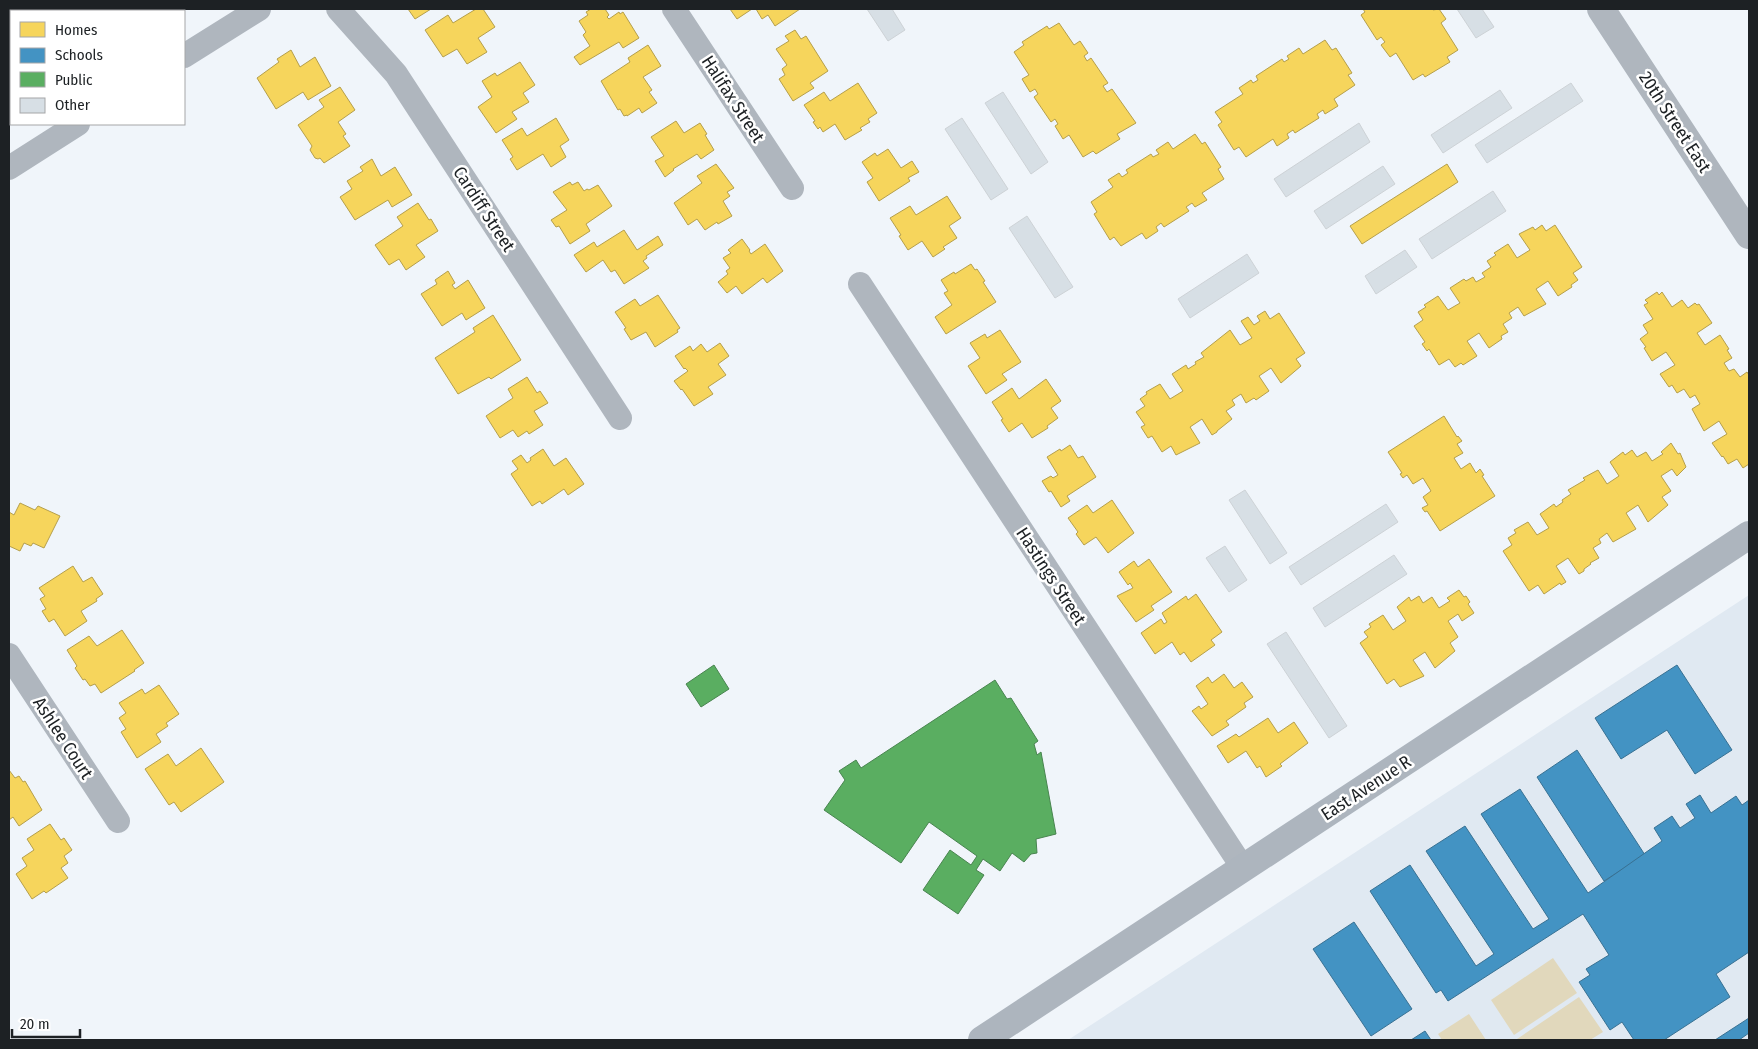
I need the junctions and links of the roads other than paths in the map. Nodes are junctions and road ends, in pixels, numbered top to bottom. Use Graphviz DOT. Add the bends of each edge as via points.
graph roads {
  1 [pos="259,9"];
  2 [pos="338,9"];
  3 [pos="674,9"];
  4 [pos="1601,9"];
  5 [pos="185,55"];
  6 [pos="76,125"];
  7 [pos="9,168"];
  8 [pos="792,188"];
  9 [pos="1749,235"];
  10 [pos="860,284"];
  11 [pos="620,418"];
  12 [pos="1749,535"];
  13 [pos="9,655"];
  14 [pos="118,821"];
  15 [pos="1243,868"];
  16 [pos="982,1040"];
  1 -- 5 [label="street"];
  2 -- 11 [label="street, Cardiff Street" via="396,74"];
  3 -- 8 [label="street, Halifax Street"];
  4 -- 9 [label="street, 20th Street East"];
  6 -- 7 [label="street"];
  10 -- 15 [label="street, Hastings Street"];
  12 -- 15 [label="main road, East Avenue R"];
  13 -- 14 [label="street, Ashlee Court"];
  15 -- 16 [label="main road, East Avenue R"];
}
